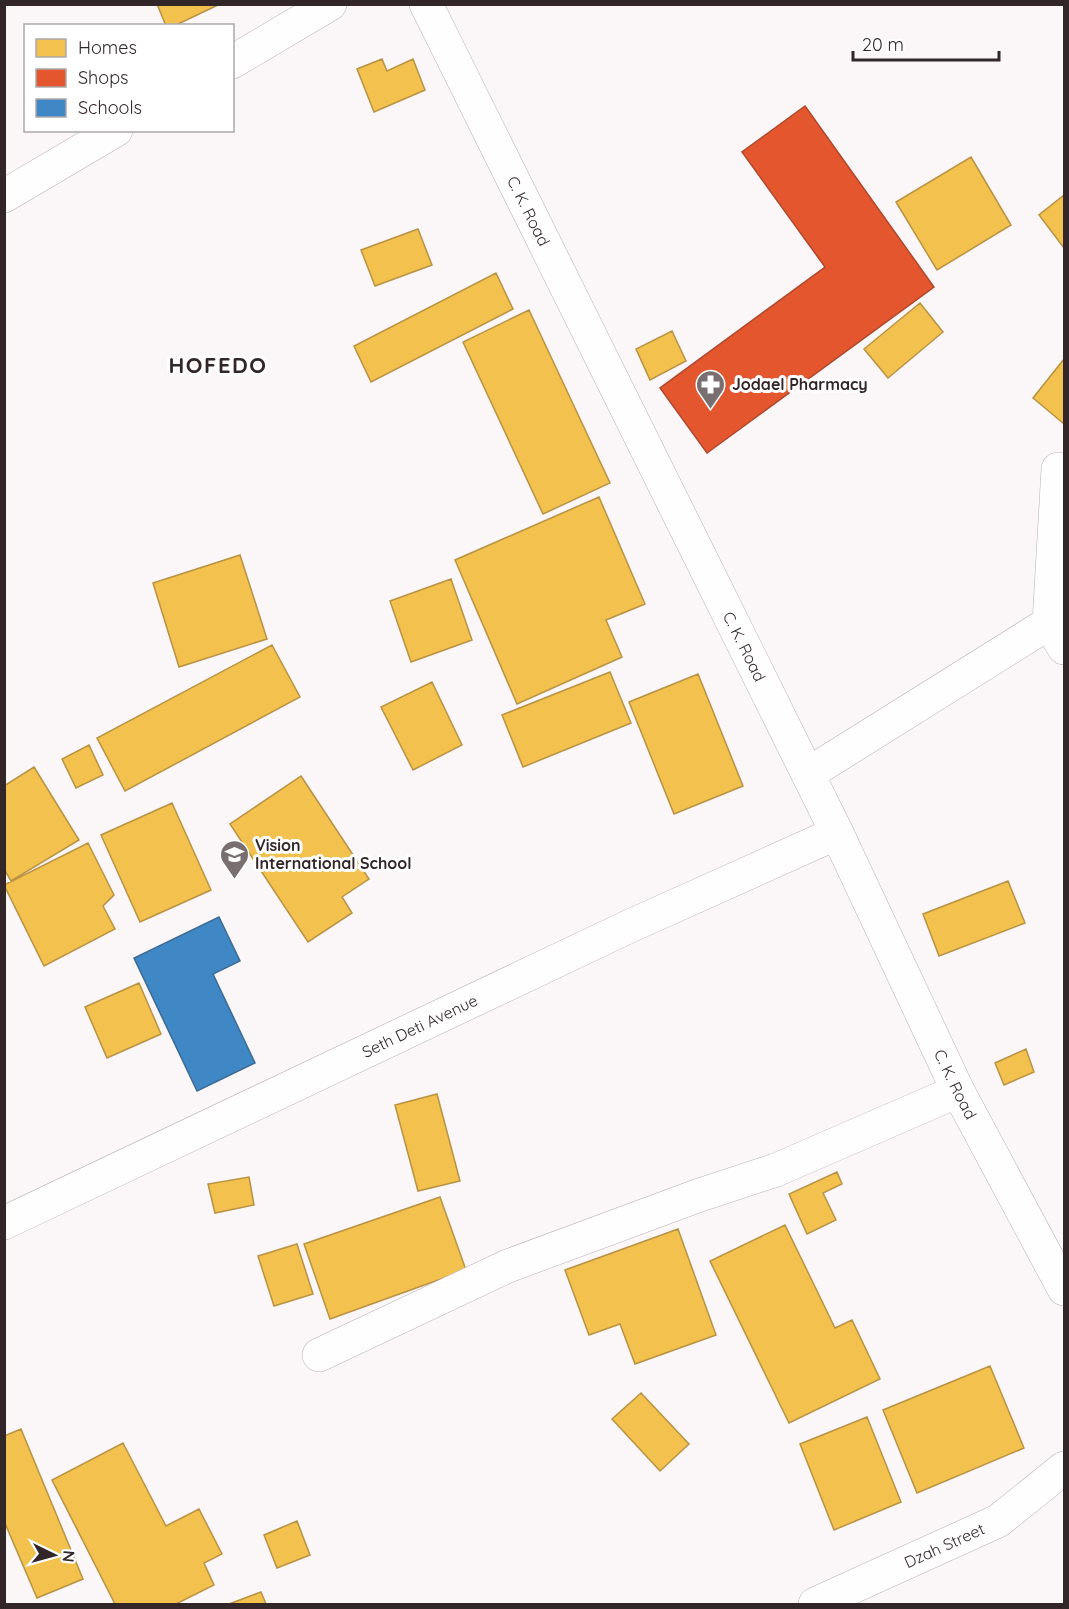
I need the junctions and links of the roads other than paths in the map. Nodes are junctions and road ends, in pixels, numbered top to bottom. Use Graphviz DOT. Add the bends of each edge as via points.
graph roads {
  1 [pos="330,4"];
  2 [pos="426,4"];
  3 [pos="234,61"];
  4 [pos="113,132"];
  5 [pos="4,196"];
  6 [pos="1058,470"];
  7 [pos="1057,636"];
  8 [pos="808,774"];
  9 [pos="837,833"];
  10 [pos="958,1091"];
  11 [pos="4,1223"];
  12 [pos="1065,1289"];
  13 [pos="319,1355"];
  14 [pos="1065,1468"];
  15 [pos="815,1605"];
  1 -- 3 [label="street"];
  2 -- 8 [label="street, C. K. Road"];
  4 -- 5 [label="street"];
  6 -- 7 [label="street"];
  7 -- 8 [label="street"];
  8 -- 9 [label="street, C. K. Road"];
  9 -- 10 [label="street, C. K. Road"];
  9 -- 11 [label="street, Seth Deti Avenue" via="630,926"];
  10 -- 12 [label="street, C. K. Road"];
  10 -- 13 [label="street" via="776,1170 508,1266"];
  14 -- 15 [label="street, Dzah Street" via="998,1521"];
}
